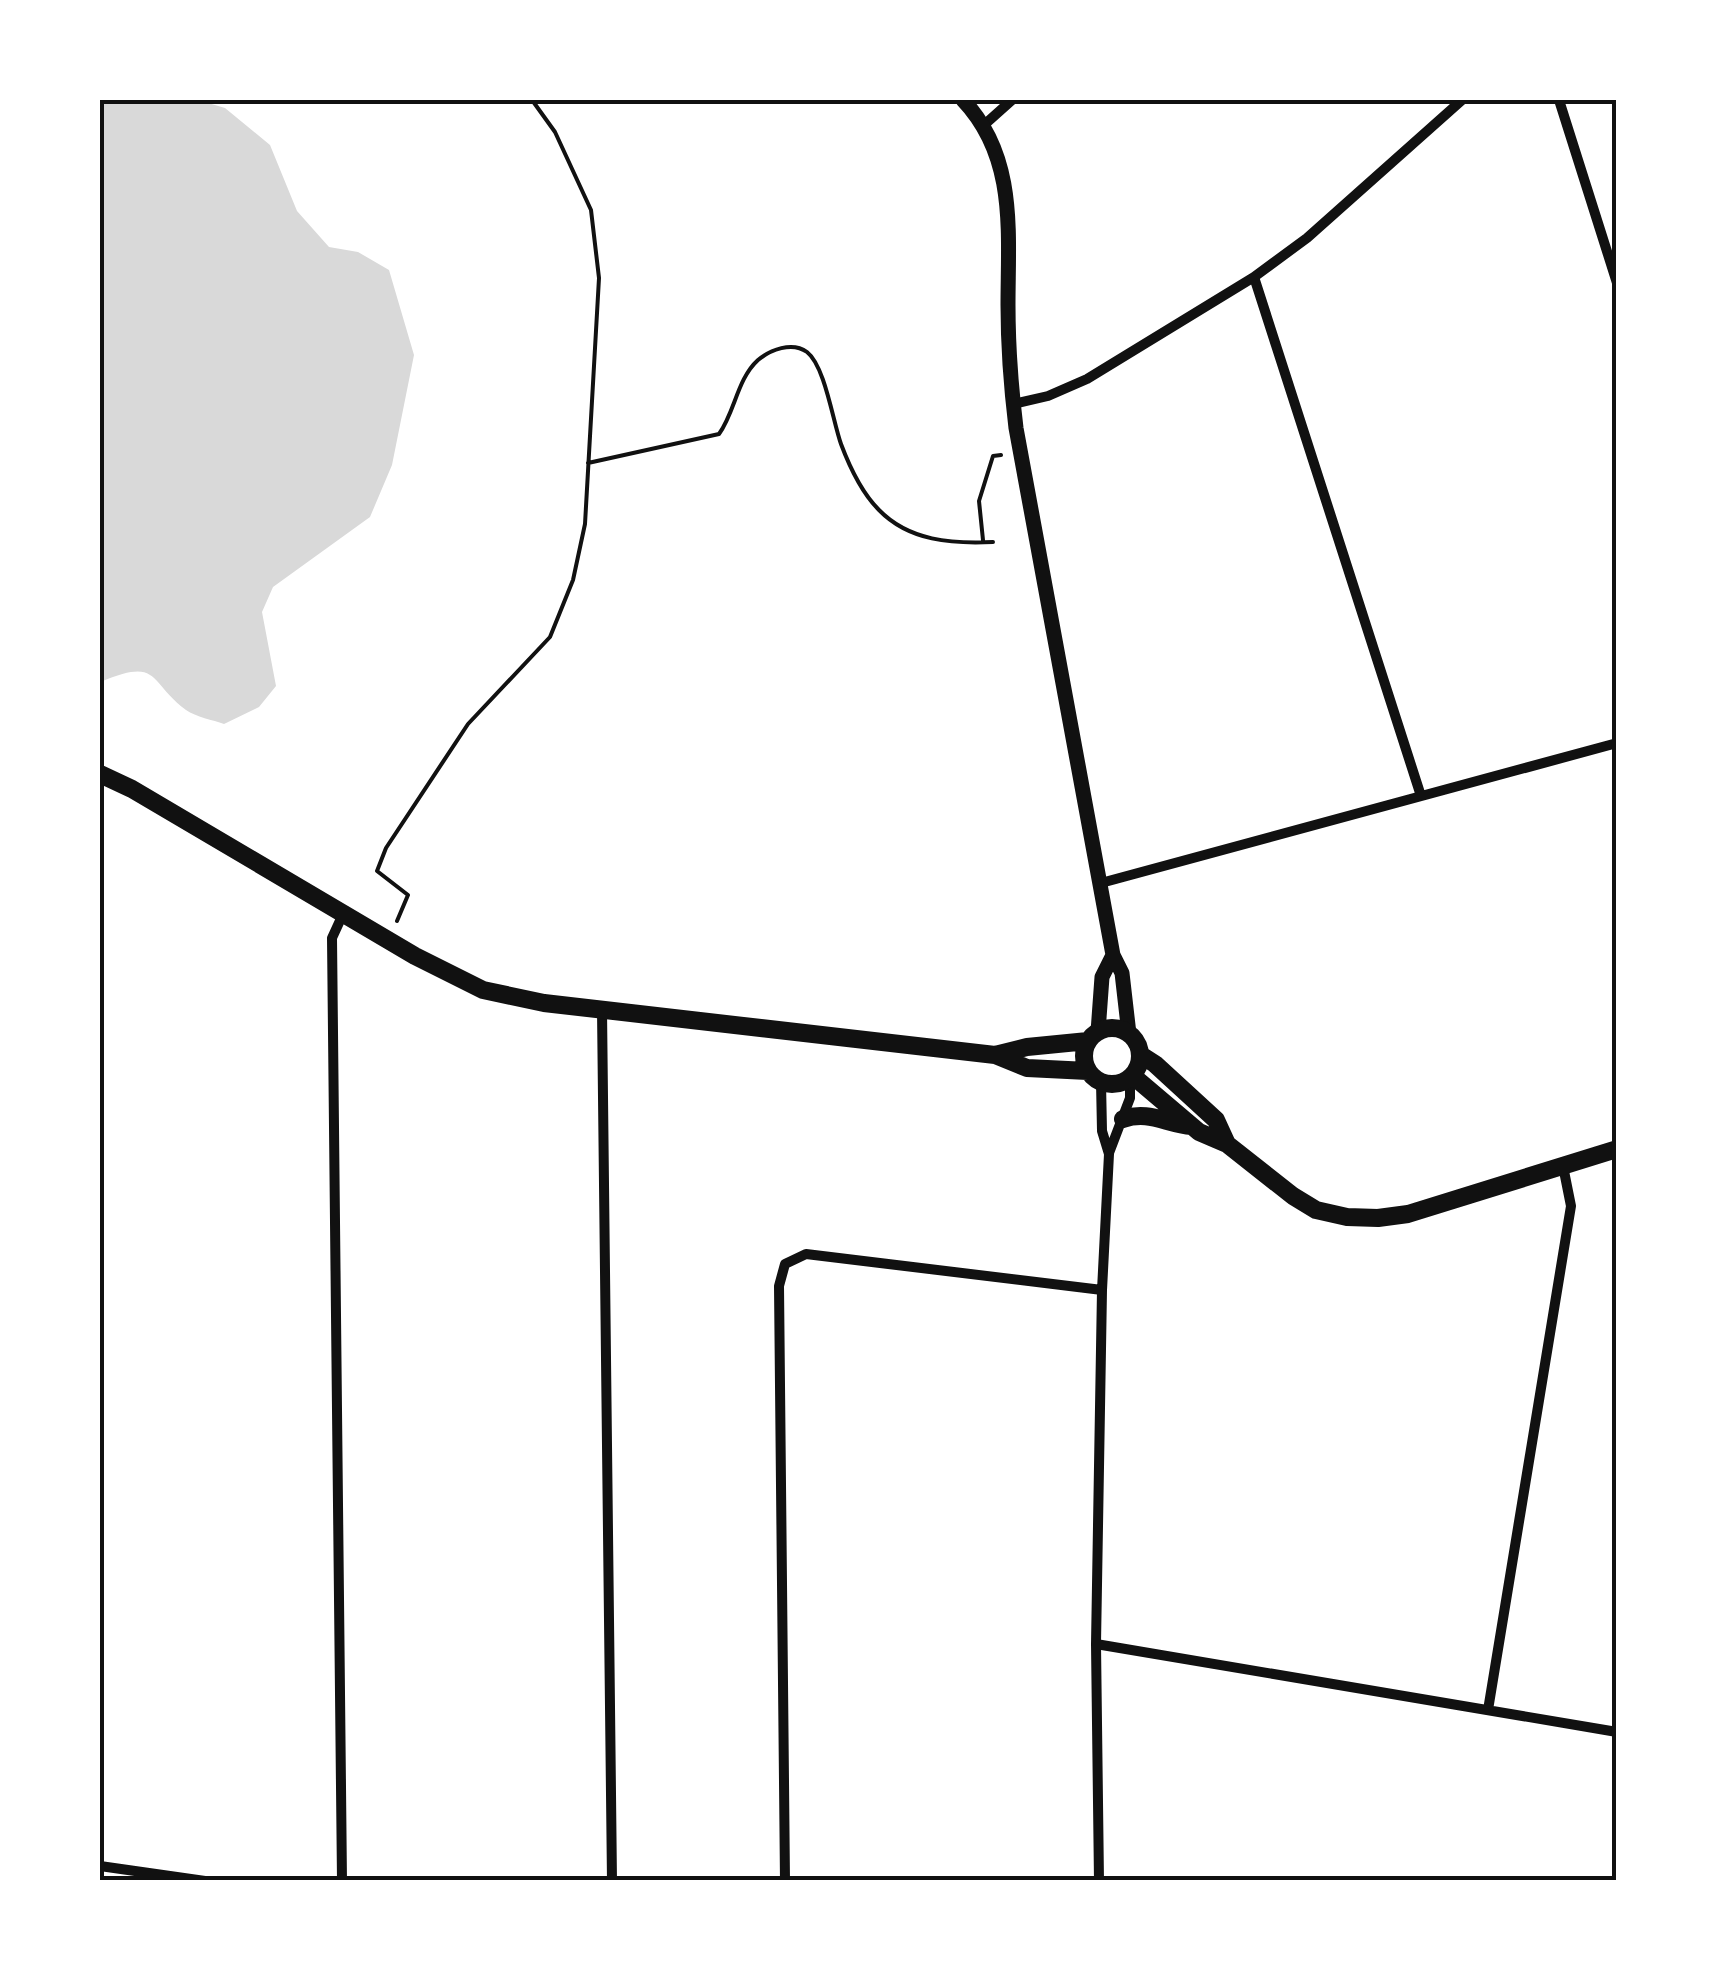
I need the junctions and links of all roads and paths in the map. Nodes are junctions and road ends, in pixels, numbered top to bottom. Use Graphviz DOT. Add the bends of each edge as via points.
graph roads {
  1 [pos="532,100"];
  2 [pos="963,100"];
  3 [pos="1012,100"];
  4 [pos="1462,100"];
  5 [pos="1559,100"];
  6 [pos="984,125"];
  7 [pos="1254,277"];
  8 [pos="1617,283"];
  9 [pos="1013,404"];
  10 [pos="1001,455"];
  11 [pos="588,463"];
  12 [pos="983,542"];
  13 [pos="993,542"];
  14 [pos="1617,744"];
  15 [pos="100,774"];
  16 [pos="1421,796"];
  17 [pos="1100,884"];
  18 [pos="343,914"];
  19 [pos="397,921"];
  20 [pos="1113,954"];
  21 [pos="602,1010"];
  22 [pos="1130,1034"];
  23 [pos="1093,1036"];
  24 [pos="995,1055"];
  25 [pos="1140,1055"];
  26 [pos="1095,1077"];
  27 [pos="1131,1077"];
  28 [pos="1122,1120"];
  29 [pos="1193,1126"];
  30 [pos="1227,1144"];
  31 [pos="1617,1149"];
  32 [pos="1108,1154"];
  33 [pos="1563,1166"];
  34 [pos="1102,1290"];
  35 [pos="1096,1644"];
  36 [pos="1488,1710"];
  37 [pos="1617,1732"];
  38 [pos="100,1866"];
  39 [pos="205,1881"];
  40 [pos="342,1881"];
  41 [pos="612,1881"];
  42 [pos="785,1881"];
  43 [pos="1099,1881"];
  1 -- 11 [label="path" via="556,132 592,210 600,278"];
  2 -- 6 [label="street"];
  3 -- 6 [label="street"];
  4 -- 7 [label="street"];
  5 -- 8 [label="street"];
  6 -- 9 [label="street" via="1006,192"];
  7 -- 9 [label="street" via="1087,379"];
  7 -- 16 [label="street"];
  9 -- 17 [label="street"];
  10 -- 12 [label="path" via="993,456 979,501"];
  11 -- 12 [label="path" via="718,434 748,371 771,351 803,349 816,364 862,492 882,514 932,540"];
  11 -- 19 [label="path" via="574,580 550,636 468,724 386,848 378,871 408,895"];
  12 -- 13 [label="path"];
  14 -- 16 [label="street"];
  15 -- 18 [label="main road"];
  16 -- 17 [label="street"];
  17 -- 20 [label="street"];
  18 -- 21 [label="main road" via="482,990"];
  18 -- 40 [label="street" via="332,938"];
  20 -- 22 [label="street"];
  20 -- 23 [label="street" via="1102,977"];
  21 -- 24 [label="main road"];
  21 -- 41 [label="street"];
  22 -- 23 [label="main road" via="1114,1028"];
  22 -- 25 [label="main road"];
  23 -- 24 [label="main road"];
  23 -- 26 [label="main road" via="1084,1056"];
  24 -- 26 [label="main road" via="1027,1068"];
  25 -- 27 [label="main road"];
  25 -- 30 [label="main road" via="1216,1120"];
  26 -- 27 [label="main road" via="1116,1084"];
  26 -- 32 [label="street"];
  27 -- 28 [label="street"];
  27 -- 29 [label="main road"];
  28 -- 29 [label="main road" via="1149,1115"];
  28 -- 32 [label="street"];
  29 -- 30 [label="main road"];
  30 -- 33 [label="main road" via="1316,1210 1347,1217 1408,1214"];
  31 -- 33 [label="main road"];
  32 -- 34 [label="street"];
  33 -- 36 [label="street" via="1571,1206"];
  34 -- 35 [label="street"];
  34 -- 42 [label="street" via="806,1254 785,1264 779,1286"];
  35 -- 36 [label="street"];
  35 -- 43 [label="street"];
  36 -- 37 [label="street"];
  38 -- 39 [label="street"];
}
